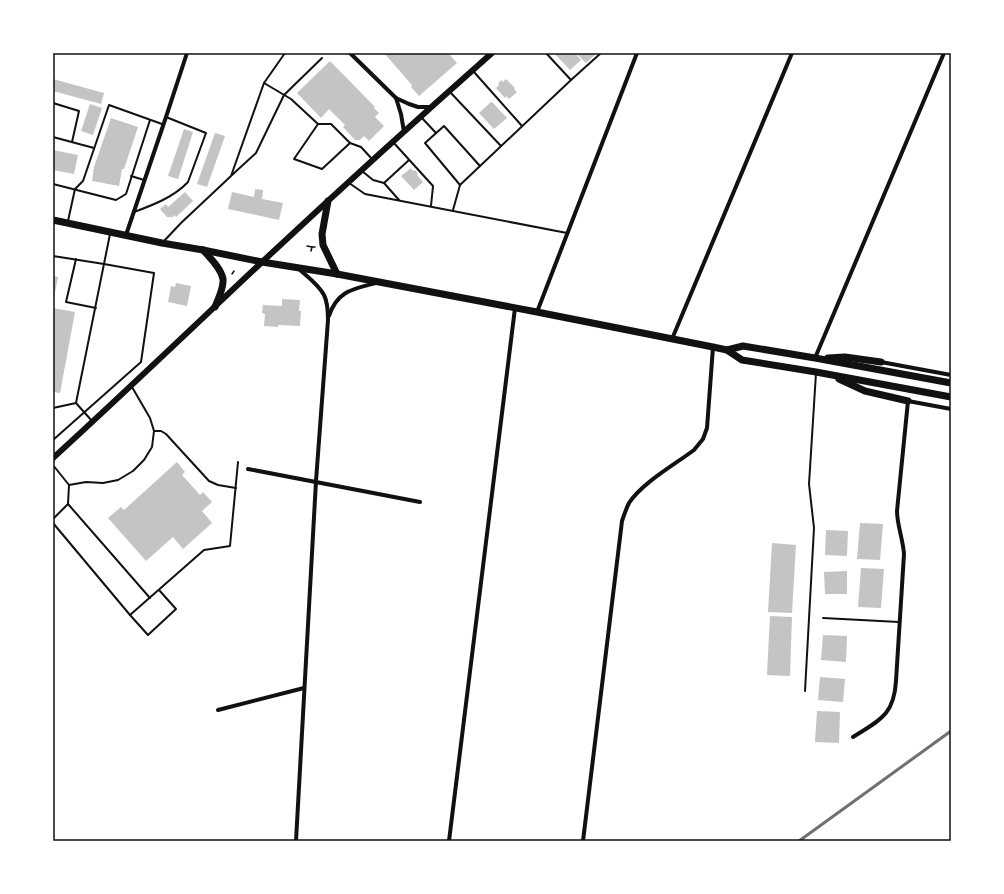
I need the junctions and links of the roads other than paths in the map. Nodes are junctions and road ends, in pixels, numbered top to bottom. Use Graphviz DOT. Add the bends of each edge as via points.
graph roads {
  1 [pos="187,53"];
  2 [pos="285,53"];
  3 [pos="350,53"];
  4 [pos="492,53"];
  5 [pos="546,53"];
  6 [pos="601,53"];
  7 [pos="637,53"];
  8 [pos="792,53"];
  9 [pos="944,53"];
  10 [pos="322,58"];
  11 [pos="472,70"];
  12 [pos="571,80"];
  13 [pos="264,83"];
  14 [pos="449,91"];
  15 [pos="284,95"];
  16 [pos="396,98"];
  17 [pos="53,104"];
  18 [pos="430,107"];
  19 [pos="420,116"];
  20 [pos="166,117"];
  21 [pos="151,119"];
  22 [pos="318,124"];
  23 [pos="164,125"];
  24 [pos="522,126"];
  25 [pos="404,132"];
  26 [pos="436,133"];
  27 [pos="53,137"];
  28 [pos="72,142"];
  29 [pos="350,142"];
  30 [pos="393,142"];
  31 [pos="501,146"];
  32 [pos="94,148"];
  33 [pos="373,159"];
  34 [pos="409,160"];
  35 [pos="480,166"];
  36 [pos="362,170"];
  37 [pos="131,176"];
  38 [pos="232,176"];
  39 [pos="145,180"];
  40 [pos="348,182"];
  41 [pos="384,183"];
  42 [pos="53,184"];
  43 [pos="460,185"];
  44 [pos="75,189"];
  45 [pos="400,200"];
  46 [pos="328,201"];
  47 [pos="431,206"];
  48 [pos="453,210"];
  49 [pos="133,212"];
  50 [pos="53,220"];
  51 [pos="68,223"];
  52 [pos="110,232"];
  53 [pos="568,233"];
  54 [pos="126,235"];
  55 [pos="162,243"];
  56 [pos="203,250"];
  57 [pos="53,256"];
  58 [pos="76,259"];
  59 [pos="262,262"];
  60 [pos="104,264"];
  61 [pos="299,268"];
  62 [pos="337,274"];
  63 [pos="379,282"];
  64 [pos="215,307"];
  65 [pos="96,308"];
  66 [pos="515,308"];
  67 [pos="537,312"];
  68 [pos="328,320"];
  69 [pos="672,339"];
  70 [pos="713,347"];
  71 [pos="727,350"];
  72 [pos="815,358"];
  73 [pos="881,362"];
  74 [pos="816,372"];
  75 [pos="828,374"];
  76 [pos="951,375"];
  77 [pos="951,384"];
  78 [pos="131,386"];
  79 [pos="951,397"];
  80 [pos="908,401"];
  81 [pos="76,403"];
  82 [pos="53,408"];
  83 [pos="951,409"];
  84 [pos="84,413"];
  85 [pos="92,422"];
  86 [pos="154,431"];
  87 [pos="53,440"];
  88 [pos="53,458"];
  89 [pos="238,462"];
  90 [pos="53,465"];
  91 [pos="248,468"];
  92 [pos="316,481"];
  93 [pos="69,485"];
  94 [pos="236,488"];
  95 [pos="420,502"];
  96 [pos="68,504"];
  97 [pos="53,519"];
  98 [pos="53,524"];
  99 [pos="159,590"];
  100 [pos="150,598"];
  101 [pos="130,615"];
  102 [pos="823,618"];
  103 [pos="899,622"];
  104 [pos="304,688"];
  105 [pos="805,691"];
  106 [pos="218,710"];
  107 [pos="853,737"];
  108 [pos="296,841"];
  109 [pos="449,841"];
  110 [pos="583,841"];
  1 -- 20 [label="street"];
  2 -- 13 [label="lane"];
  3 -- 16 [label="street"];
  4 -- 11 [label="main road"];
  5 -- 12 [label="lane"];
  6 -- 12 [label="lane"];
  7 -- 53 [label="street"];
  8 -- 69 [label="street"];
  9 -- 72 [label="street"];
  10 -- 15 [label="lane"];
  11 -- 14 [label="main road"];
  11 -- 24 [label="lane"];
  12 -- 24 [label="lane"];
  13 -- 15 [label="lane"];
  13 -- 38 [label="lane"];
  14 -- 18 [label="main road"];
  14 -- 31 [label="lane"];
  15 -- 22 [label="lane"];
  15 -- 38 [label="lane" via="256,153"];
  16 -- 18 [label="street" via="418,107"];
  16 -- 25 [label="street"];
  17 -- 28 [label="lane" via="79,111"];
  18 -- 19 [label="main road"];
  19 -- 25 [label="main road"];
  19 -- 26 [label="lane"];
  20 -- 23 [label="street"];
  20 -- 49 [label="lane" via="206,133 188,182 156,204"];
  21 -- 23 [label="lane"];
  21 -- 32 [label="lane" via="109,105"];
  21 -- 37 [label="lane"];
  22 -- 29 [label="lane" via="331,124"];
  22 -- 29 [label="lane" via="294,159 322,169"];
  23 -- 39 [label="street"];
  24 -- 31 [label="lane"];
  25 -- 30 [label="main road"];
  26 -- 35 [label="lane" via="444,126"];
  26 -- 43 [label="lane" via="425,143"];
  27 -- 28 [label="lane"];
  28 -- 32 [label="lane"];
  29 -- 33 [label="lane" via="361,147"];
  30 -- 33 [label="main road"];
  30 -- 34 [label="lane"];
  31 -- 35 [label="lane"];
  32 -- 44 [label="lane" via="83,181"];
  33 -- 36 [label="main road"];
  34 -- 41 [label="lane"];
  34 -- 47 [label="lane" via="433,186"];
  35 -- 43 [label="lane"];
  36 -- 40 [label="main road"];
  36 -- 41 [label="lane" via="373,180"];
  37 -- 39 [label="lane"];
  37 -- 44 [label="lane" via="126,194 116,200"];
  38 -- 55 [label="lane"];
  39 -- 49 [label="street"];
  40 -- 45 [label="lane" via="365,194"];
  40 -- 46 [label="main road"];
  41 -- 45 [label="lane"];
  42 -- 44 [label="lane"];
  43 -- 48 [label="lane"];
  44 -- 51 [label="lane"];
  45 -- 47 [label="lane"];
  46 -- 59 [label="main road"];
  46 -- 62 [label="main road" via="322,234 323,245"];
  47 -- 48 [label="lane"];
  48 -- 53 [label="lane"];
  49 -- 54 [label="street"];
  50 -- 51 [label="main road"];
  51 -- 52 [label="main road"];
  52 -- 54 [label="main road"];
  52 -- 60 [label="lane"];
  53 -- 67 [label="street"];
  54 -- 55 [label="main road"];
  55 -- 56 [label="main road"];
  56 -- 59 [label="main road"];
  56 -- 64 [label="main road" via="223,280"];
  57 -- 58 [label="lane"];
  58 -- 60 [label="lane"];
  58 -- 65 [label="lane" via="66,302"];
  59 -- 61 [label="main road"];
  59 -- 64 [label="main road"];
  60 -- 65 [label="lane"];
  60 -- 84 [label="lane" via="154,273 150,303 141,362"];
  61 -- 62 [label="main road"];
  61 -- 68 [label="street" via="324,295"];
  62 -- 63 [label="main road"];
  63 -- 66 [label="main road"];
  63 -- 68 [label="street" via="353,289 342,295 333,306"];
  64 -- 78 [label="main road"];
  65 -- 81 [label="lane"];
  66 -- 67 [label="main road"];
  66 -- 109 [label="street"];
  67 -- 69 [label="main road"];
  68 -- 92 [label="street"];
  69 -- 70 [label="main road"];
  70 -- 71 [label="main road"];
  70 -- 110 [label="street" via="708,421 703,439 694,450 646,484 627,507 622,520"];
  71 -- 72 [label="main road" via="743,346"];
  71 -- 74 [label="main road" via="742,360"];
  72 -- 73 [label="main road" via="846,357"];
  72 -- 77 [label="main road"];
  73 -- 76 [label="street"];
  74 -- 75 [label="main road"];
  74 -- 105 [label="lane" via="809,484 814,528"];
  75 -- 79 [label="main road"];
  75 -- 80 [label="main road" via="865,391"];
  78 -- 85 [label="main road"];
  78 -- 86 [label="lane" via="150,418"];
  80 -- 83 [label="street"];
  80 -- 103 [label="street" via="897,511 904,554"];
  81 -- 82 [label="lane"];
  81 -- 84 [label="lane"];
  84 -- 85 [label="lane"];
  84 -- 87 [label="lane"];
  85 -- 88 [label="main road"];
  86 -- 93 [label="lane" via="152,447 133,471 118,480"];
  86 -- 94 [label="lane" via="166,434 209,481"];
  89 -- 94 [label="lane"];
  90 -- 93 [label="lane"];
  91 -- 92 [label="street"];
  92 -- 95 [label="street"];
  92 -- 104 [label="street"];
  93 -- 96 [label="lane"];
  94 -- 99 [label="lane" via="230,546 204,550"];
  96 -- 97 [label="lane"];
  96 -- 100 [label="lane"];
  98 -- 101 [label="lane"];
  99 -- 100 [label="lane"];
  99 -- 101 [label="lane" via="176,609 148,635"];
  100 -- 101 [label="lane"];
  102 -- 103 [label="lane"];
  103 -- 107 [label="street" via="893,702 880,719"];
  104 -- 106 [label="street"];
  104 -- 108 [label="street"];
}
